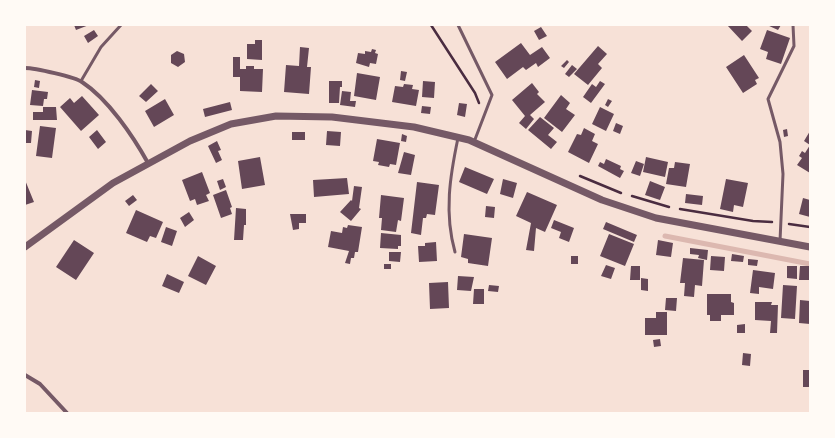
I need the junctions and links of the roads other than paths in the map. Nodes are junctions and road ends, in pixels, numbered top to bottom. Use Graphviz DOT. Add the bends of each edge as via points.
graph roads {
  1 [pos="122,25"];
  2 [pos="458,25"];
  3 [pos="793,25"];
  4 [pos="25,68"];
  5 [pos="81,81"];
  6 [pos="458,138"];
  7 [pos="474,142"];
  8 [pos="148,163"];
  9 [pos="780,241"];
  10 [pos="25,247"];
  11 [pos="810,247"];
  12 [pos="455,252"];
  13 [pos="25,374"];
  14 [pos="67,413"];
  1 -- 5 [label="lane" via="101,47"];
  2 -- 7 [label="lane" via="492,95"];
  3 -- 9 [label="lane" via="794,46 768,99 780,142 784,174"];
  4 -- 5 [label="street"];
  5 -- 8 [label="street" via="97,94 131,133"];
  6 -- 7 [label="street"];
  6 -- 8 [label="street" via="414,127 332,117 276,116 231,124 190,141"];
  6 -- 12 [label="lane" via="450,173 448,198"];
  7 -- 9 [label="street" via="602,200 656,218"];
  8 -- 10 [label="street" via="113,184"];
  9 -- 11 [label="street"];
  13 -- 14 [label="street" via="40,384"];
}
